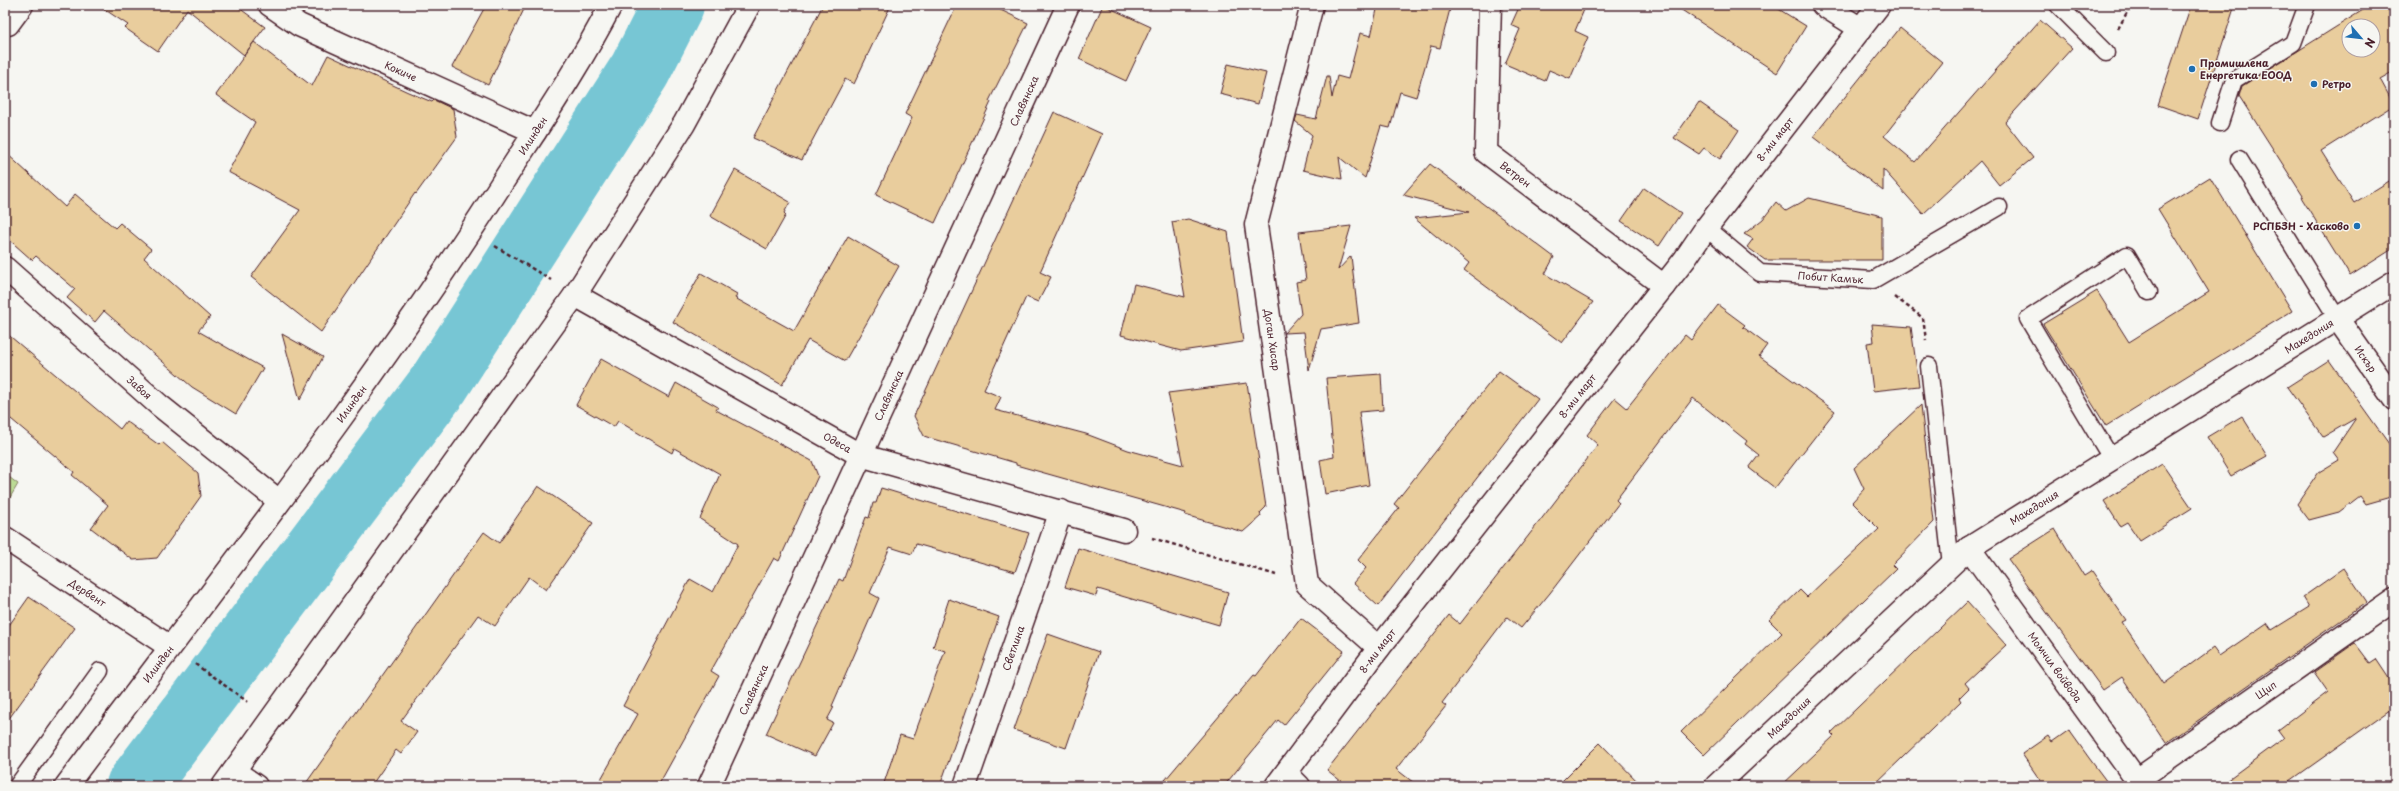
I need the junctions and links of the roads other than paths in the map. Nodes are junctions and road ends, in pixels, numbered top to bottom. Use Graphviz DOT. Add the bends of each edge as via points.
graph roads {
  1 [pos="22,5"];
  2 [pos="270,5"];
  3 [pos="611,5"];
  4 [pos="749,5"];
  5 [pos="1068,5"];
  6 [pos="1312,5"];
  7 [pos="1490,5"];
  8 [pos="1823,5"];
  9 [pos="1879,5"];
  10 [pos="2058,5"];
  11 [pos="2307,5"];
  12 [pos="8,24"];
  13 [pos="1861,29"];
  14 [pos="2106,52"];
  15 [pos="2220,123"];
  16 [pos="535,132"];
  17 [pos="2239,159"];
  18 [pos="1999,207"];
  19 [pos="1706,228"];
  20 [pos="5,268"];
  21 [pos="2394,283"];
  22 [pos="1664,286"];
  23 [pos="2150,292"];
  24 [pos="575,295"];
  25 [pos="2337,318"];
  26 [pos="1929,366"];
  27 [pos="2394,399"];
  28 [pos="860,455"];
  29 [pos="2111,458"];
  30 [pos="279,501"];
  31 [pos="1061,511"];
  32 [pos="1124,530"];
  33 [pos="5,538"];
  34 [pos="1969,548"];
  35 [pos="1951,565"];
  36 [pos="2394,600"];
  37 [pos="170,647"];
  38 [pos="1379,648"];
  39 [pos="100,671"];
  40 [pos="229,779"];
  41 [pos="1287,782"];
  42 [pos="2139,783"];
  43 [pos="17,786"];
  44 [pos="66,786"];
  45 [pos="256,786"];
  46 [pos="709,786"];
  47 [pos="965,786"];
  48 [pos="1716,786"];
  1 -- 12 [label="street"];
  2 -- 16 [label="street, Кокиче" via="299,25"];
  3 -- 16 [label="street, Илинден"];
  4 -- 24 [label="street" via="684,124"];
  5 -- 28 [label="street, Славянска"];
  6 -- 38 [label="street, Доган Хисар" via="1256,226 1307,584"];
  7 -- 22 [label="street, Ветрен" via="1486,152"];
  8 -- 13 [label="street"];
  9 -- 13 [label="street, 8-ми март"];
  10 -- 14 [label="lane"];
  11 -- 15 [label="lane" via="2293,43 2234,80"];
  13 -- 19 [label="street, 8-ми март"];
  16 -- 30 [label="street, Илинден" via="424,303"];
  17 -- 25 [label="lane"];
  18 -- 19 [label="lane, Побит Камък" via="1873,280 1760,272"];
  19 -- 22 [label="street, 8-ми март"];
  20 -- 30 [label="street, Завоя" via="159,406"];
  21 -- 25 [label="street, Македония"];
  22 -- 38 [label="street, 8-ми март"];
  23 -- 29 [label="lane" via="2127,255 2028,319"];
  24 -- 28 [label="street, Одеса"];
  24 -- 40 [label="street"];
  25 -- 27 [label="street, Искър"];
  25 -- 29 [label="street, Македония"];
  26 -- 35 [label="lane"];
  28 -- 31 [label="street, Одеса"];
  28 -- 46 [label="street, Славянска"];
  29 -- 34 [label="street, Македония"];
  30 -- 37 [label="street, Илинден"];
  31 -- 32 [label="street, Одеса"];
  31 -- 47 [label="street, Светлина"];
  33 -- 37 [label="street, Дервент"];
  34 -- 35 [label="street, Македония"];
  34 -- 42 [label="street, Момчил войвода"];
  35 -- 48 [label="street, Македония"];
  36 -- 42 [label="street, Щип"];
  37 -- 44 [label="street, Илинден"];
  38 -- 41 [label="street, 8-ми март"];
  39 -- 43 [label="lane"];
  40 -- 45 [label="street"];
}
